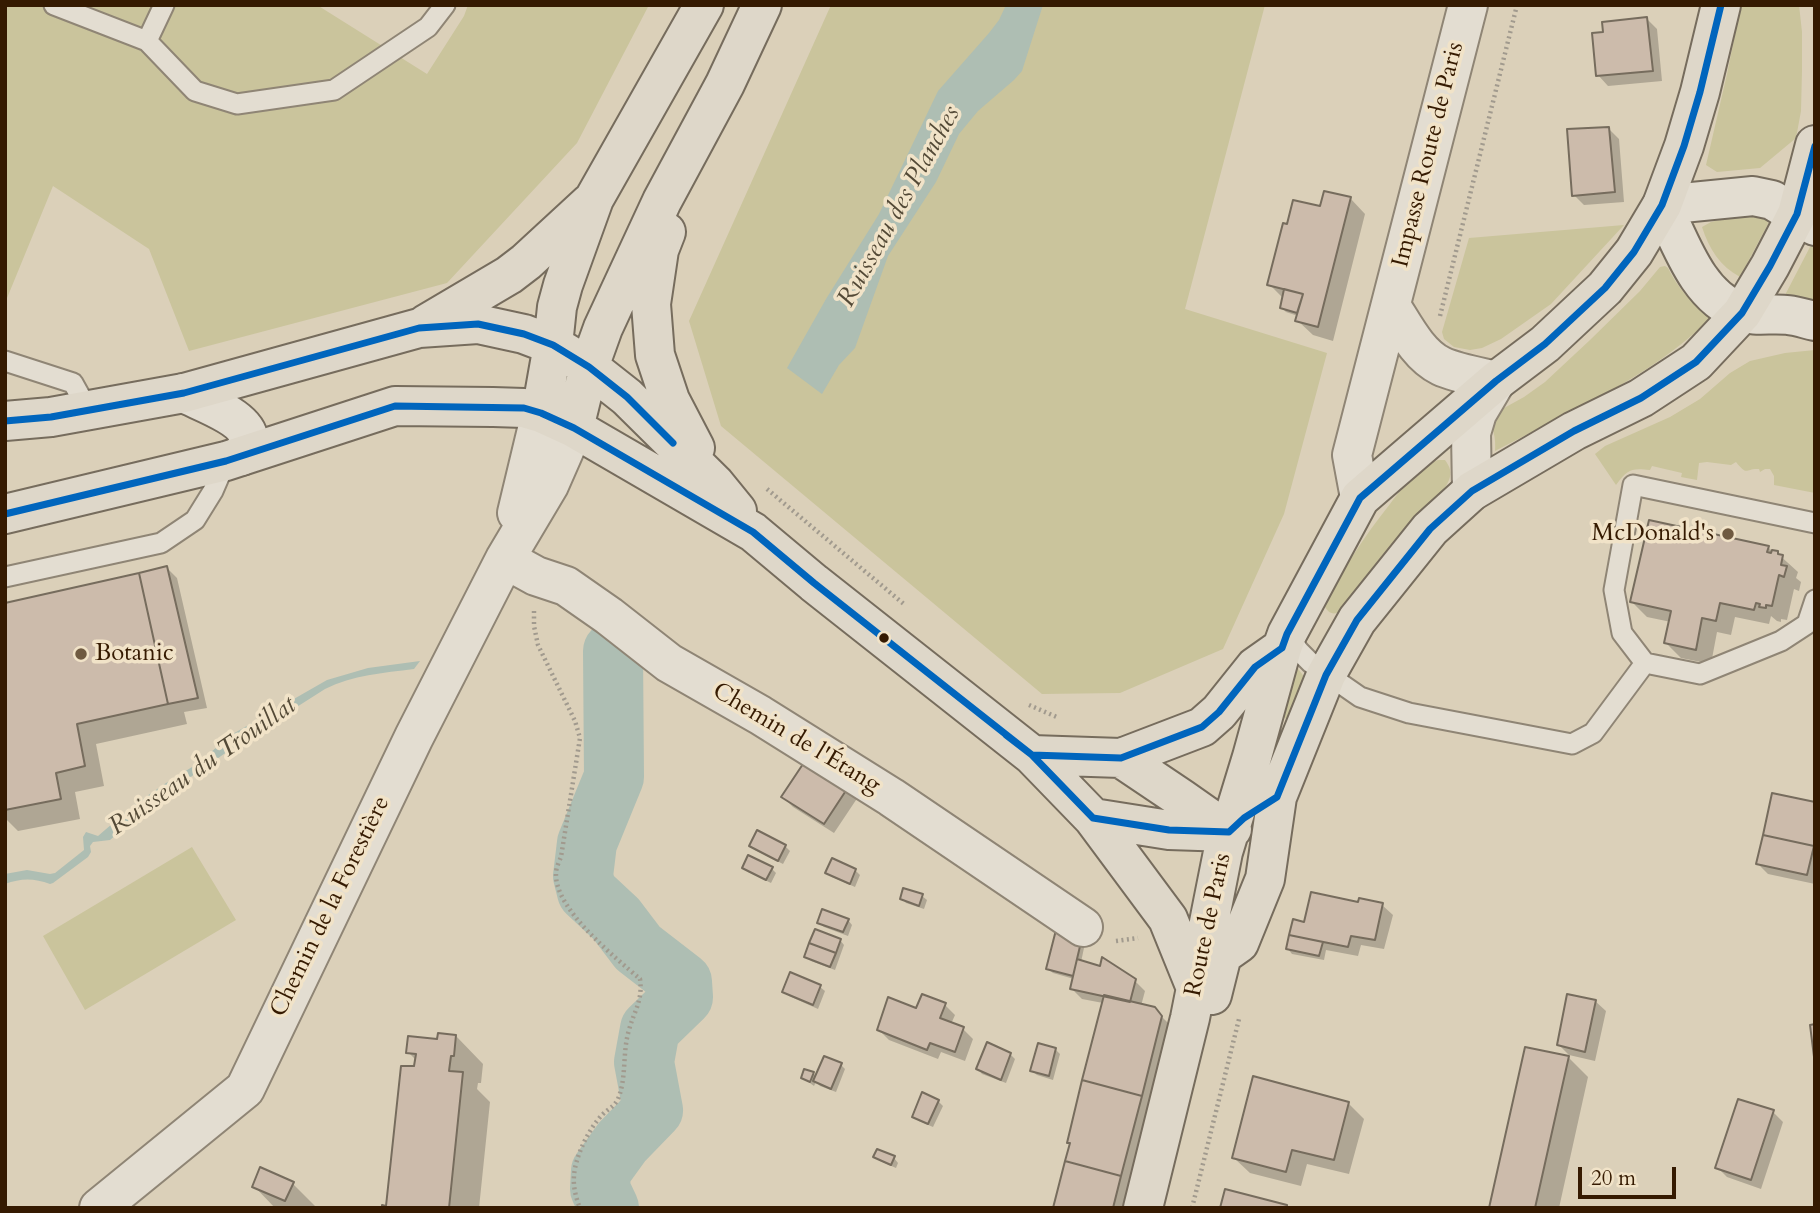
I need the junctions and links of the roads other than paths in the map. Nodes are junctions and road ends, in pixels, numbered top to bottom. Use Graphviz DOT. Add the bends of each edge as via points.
graph roads {
  1 [pos="54,5"];
  2 [pos="164,5"];
  3 [pos="445,5"];
  4 [pos="704,5"];
  5 [pos="762,5"];
  6 [pos="1468,5"];
  7 [pos="1721,5"];
  8 [pos="147,41"];
  9 [pos="725,84"];
  10 [pos="1815,145"];
  11 [pos="594,199"];
  12 [pos="1662,205"];
  13 [pos="1806,220"];
  14 [pos="1391,306"];
  15 [pos="1742,313"];
  16 [pos="1815,321"];
  17 [pos="419,328"];
  18 [pos="553,345"];
  19 [pos="5,361"];
  20 [pos="589,367"];
  21 [pos="1496,381"];
  22 [pos="184,393"];
  23 [pos="88,410"];
  24 [pos="557,420"];
  25 [pos="5,421"];
  26 [pos="5,435"];
  27 [pos="233,459"];
  28 [pos="715,484"];
  29 [pos="1472,491"];
  30 [pos="1360,499"];
  31 [pos="5,514"];
  32 [pos="1815,523"];
  33 [pos="753,532"];
  34 [pos="520,568"];
  35 [pos="5,577"];
  36 [pos="1815,600"];
  37 [pos="1284,641"];
  38 [pos="1645,663"];
  39 [pos="1326,675"];
  40 [pos="1032,755"];
  41 [pos="1121,758"];
  42 [pos="1277,797"];
  43 [pos="1093,818"];
  44 [pos="1229,832"];
  45 [pos="1083,927"];
  46 [pos="1222,955"];
  47 [pos="1196,988"];
  48 [pos="99,1208"];
  49 [pos="1143,1208"];
  50 [pos="1161,1208"];
  1 -- 8 [label="lane"];
  2 -- 8 [label="lane"];
  3 -- 8 [label="lane" via="429,27 334,90 237,104 195,91"];
  4 -- 11 [label="main road"];
  5 -- 9 [label="main road"];
  6 -- 14 [label="street, Impasse Route de Paris"];
  7 -- 12 [label="main road, Route de Paris" via="1700,92"];
  9 -- 20 [label="main road, Chemin de la Forestière" via="662,201"];
  9 -- 28 [label="main road" via="659,250 651,304 655,355 670,400"];
  10 -- 13 [label="main road, Route de Paris"];
  11 -- 17 [label="main road" via="518,269"];
  11 -- 18 [label="main road, Chemin de la Forestière" via="563,285"];
  12 -- 13 [label="street" via="1753,196 1772,200"];
  12 -- 15 [label="street" via="1693,269 1723,303"];
  12 -- 21 [label="main road, Route de Paris" via="1634,252 1605,288 1545,344"];
  13 -- 15 [label="main road, Route de Paris" via="1770,266"];
  14 -- 21 [label="street" via="1429,358 1441,366"];
  14 -- 30 [label="street, Impasse Route de Paris" via="1352,454"];
  15 -- 16 [label="street"];
  15 -- 29 [label="main road, Route de Paris" via="1696,362 1642,398 1574,431"];
  17 -- 18 [label="main road" via="478,324"];
  17 -- 22 [label="main road"];
  18 -- 20 [label="main road"];
  18 -- 24 [label="main road, Chemin de la Forestière"];
  19 -- 23 [label="lane" via="73,383"];
  20 -- 24 [label="main road, Chemin de la Forestière"];
  20 -- 28 [label="main road" via="627,397"];
  21 -- 29 [label="street" via="1477,412 1471,433"];
  21 -- 30 [label="main road, Route de Paris"];
  22 -- 23 [label="main road"];
  22 -- 26 [label="main road" via="135,411"];
  22 -- 27 [label="street" via="236,419 248,435 248,445"];
  23 -- 25 [label="main road"];
  24 -- 27 [label="main road" via="524,408 395,406"];
  24 -- 33 [label="main road"];
  24 -- 34 [label="street, Chemin de la Forestière"];
  27 -- 31 [label="main road"];
  27 -- 35 [label="lane" via="195,520 161,543"];
  28 -- 33 [label="main road"];
  29 -- 39 [label="main road, Route de Paris" via="1430,528 1357,620"];
  30 -- 37 [label="main road, Route de Paris"];
  32 -- 38 [label="lane" via="1633,485 1614,590 1622,633"];
  33 -- 40 [label="main road"];
  34 -- 45 [label="street, Chemin de l'Étang" via="566,586 669,663 891,797"];
  34 -- 48 [label="street, Chemin de la Forestière" via="414,737 245,1089"];
  36 -- 38 [label="lane" via="1807,624 1781,641 1700,674"];
  37 -- 39 [label="lane"];
  37 -- 41 [label="main road" via="1202,727"];
  37 -- 44 [label="main road, Route de Paris"];
  38 -- 39 [label="lane" via="1593,733 1572,744 1409,713 1360,697"];
  39 -- 42 [label="main road, Route de Paris"];
  40 -- 41 [label="main road"];
  40 -- 43 [label="main road"];
  41 -- 44 [label="main road"];
  42 -- 44 [label="main road"];
  42 -- 46 [label="main road, Route de Paris" via="1265,879 1239,943"];
  43 -- 44 [label="main road" via="1169,830"];
  43 -- 47 [label="main road" via="1168,919"];
  44 -- 46 [label="main road" via="1243,884"];
  44 -- 47 [label="main road, Route de Paris"];
  46 -- 50 [label="main road, Route de Paris"];
  47 -- 49 [label="main road, Route de Paris"];
}
